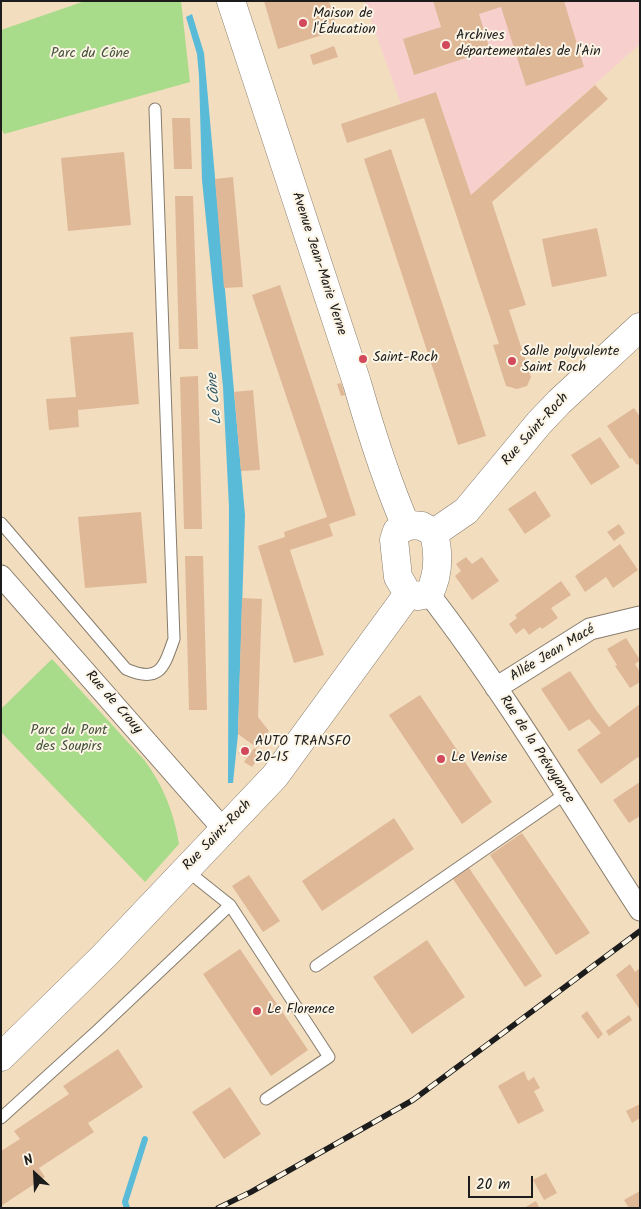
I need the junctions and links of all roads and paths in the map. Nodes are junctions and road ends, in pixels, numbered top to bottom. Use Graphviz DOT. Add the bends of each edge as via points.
graph roads {
  1 [pos="231,1"];
  2 [pos="155,109"];
  3 [pos="640,328"];
  4 [pos="1,523"];
  5 [pos="406,526"];
  6 [pos="434,533"];
  7 [pos="1,576"];
  8 [pos="419,594"];
  9 [pos="640,617"];
  10 [pos="496,688"];
  11 [pos="565,794"];
  12 [pos="224,830"];
  13 [pos="186,870"];
  14 [pos="230,905"];
  15 [pos="640,910"];
  16 [pos="316,966"];
  17 [pos="1,1057"];
  18 [pos="266,1099"];
  19 [pos="1,1118"];
  1 -- 5 [label="street, Avenue Jean-Marie Verne" via="374,440"];
  2 -- 4 [label="lane" via="174,639 166,664 157,673 140,675 126,669"];
  3 -- 6 [label="street, Rue Saint-Roch" via="539,423 466,511"];
  5 -- 6 [label="street" via="422,526"];
  5 -- 8 [label="street" via="397,531 394,540 398,577"];
  6 -- 8 [label="street" via="438,549 434,584"];
  7 -- 12 [label="street, Rue de Crouy"];
  8 -- 10 [label="street, Rue de la Prévoyance" via="461,637"];
  8 -- 12 [label="street, Rue Saint-Roch" via="275,776"];
  9 -- 10 [label="street, Allée Jean Macé" via="590,629"];
  10 -- 11 [label="street, Rue de la Prévoyance"];
  11 -- 15 [label="street, Rue de la Prévoyance"];
  11 -- 16 [label="lane"];
  12 -- 13 [label="street, Rue Saint-Roch"];
  13 -- 14 [label="lane"];
  13 -- 17 [label="street, Rue Saint-Roch"];
  14 -- 18 [label="lane" via="329,1057"];
  14 -- 19 [label="lane"];
}
